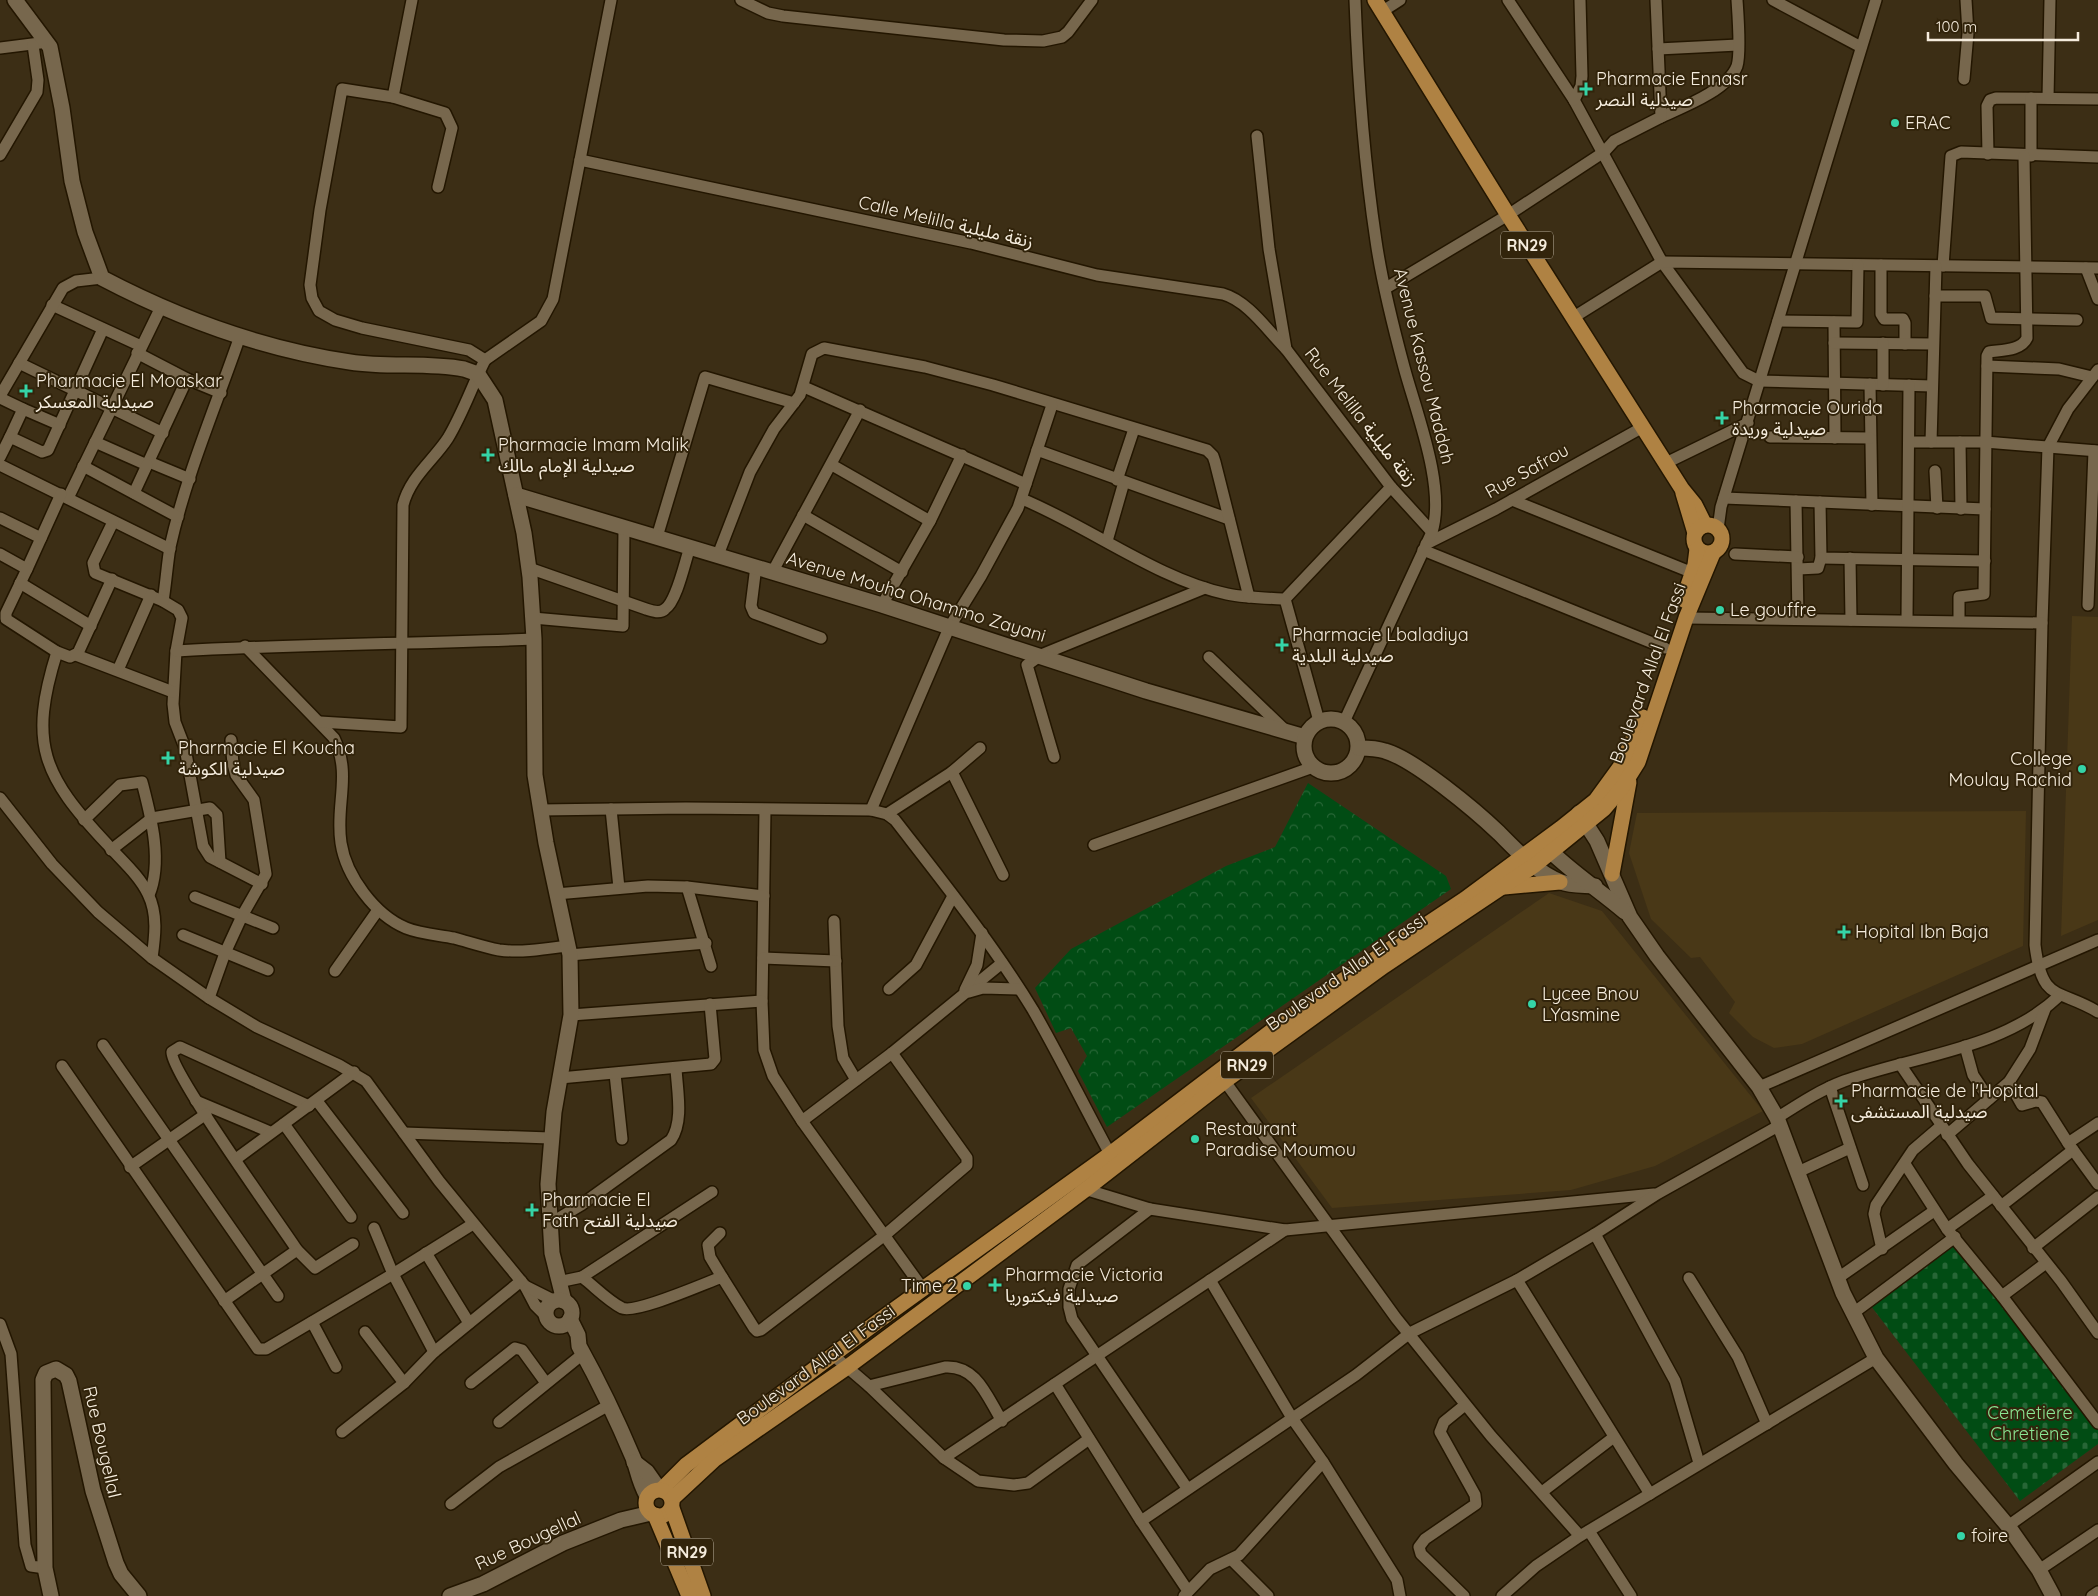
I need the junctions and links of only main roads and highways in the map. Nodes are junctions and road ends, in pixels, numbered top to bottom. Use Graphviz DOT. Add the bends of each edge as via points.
graph roads {
  1 [pos="1379,6"];
  2 [pos="1707,528"];
  3 [pos="1697,549"];
  4 [pos="1713,552"];
  5 [pos="1630,777"];
  6 [pos="1583,818"];
  7 [pos="1529,861"];
  8 [pos="1612,874"];
  9 [pos="1560,882"];
  10 [pos="1502,887"];
  11 [pos="1221,1076"];
  12 [pos="658,1501"];
  13 [pos="689,1596"];
  14 [pos="704,1596"];
  1 -- 2 [label="main road, RN29"];
  2 -- 3 [label="main road, RN29" via="1694,542"];
  2 -- 4 [label="main road, RN29" via="1722,540"];
  3 -- 4 [label="main road"];
  3 -- 6 [label="main road, Boulevard Allal El Fassi / RN29" via="1693,573 1639,727 1620,767"];
  4 -- 5 [label="main road, Boulevard Allal El Fassi / RN29"];
  5 -- 6 [label="main road, Boulevard Allal El Fassi / RN29" via="1613,800"];
  5 -- 8 [label="main road"];
  6 -- 7 [label="main road, Boulevard Allal El Fassi / RN29"];
  7 -- 10 [label="main road, Boulevard Allal El Fassi / RN29"];
  7 -- 11 [label="main road, Boulevard Allal El Fassi / RN29" via="1307,1004"];
  9 -- 10 [label="main road"];
  10 -- 11 [label="main road, Boulevard Allal El Fassi / RN29"];
  11 -- 12 [label="main road, Boulevard Allal El Fassi / RN29" via="1085,1190 846,1368"];
  11 -- 12 [label="main road, Boulevard Allal El Fassi / RN29" via="1067,1184 686,1465"];
  12 -- 13 [label="main road, RN29"];
  12 -- 14 [label="main road, RN29"];
}
